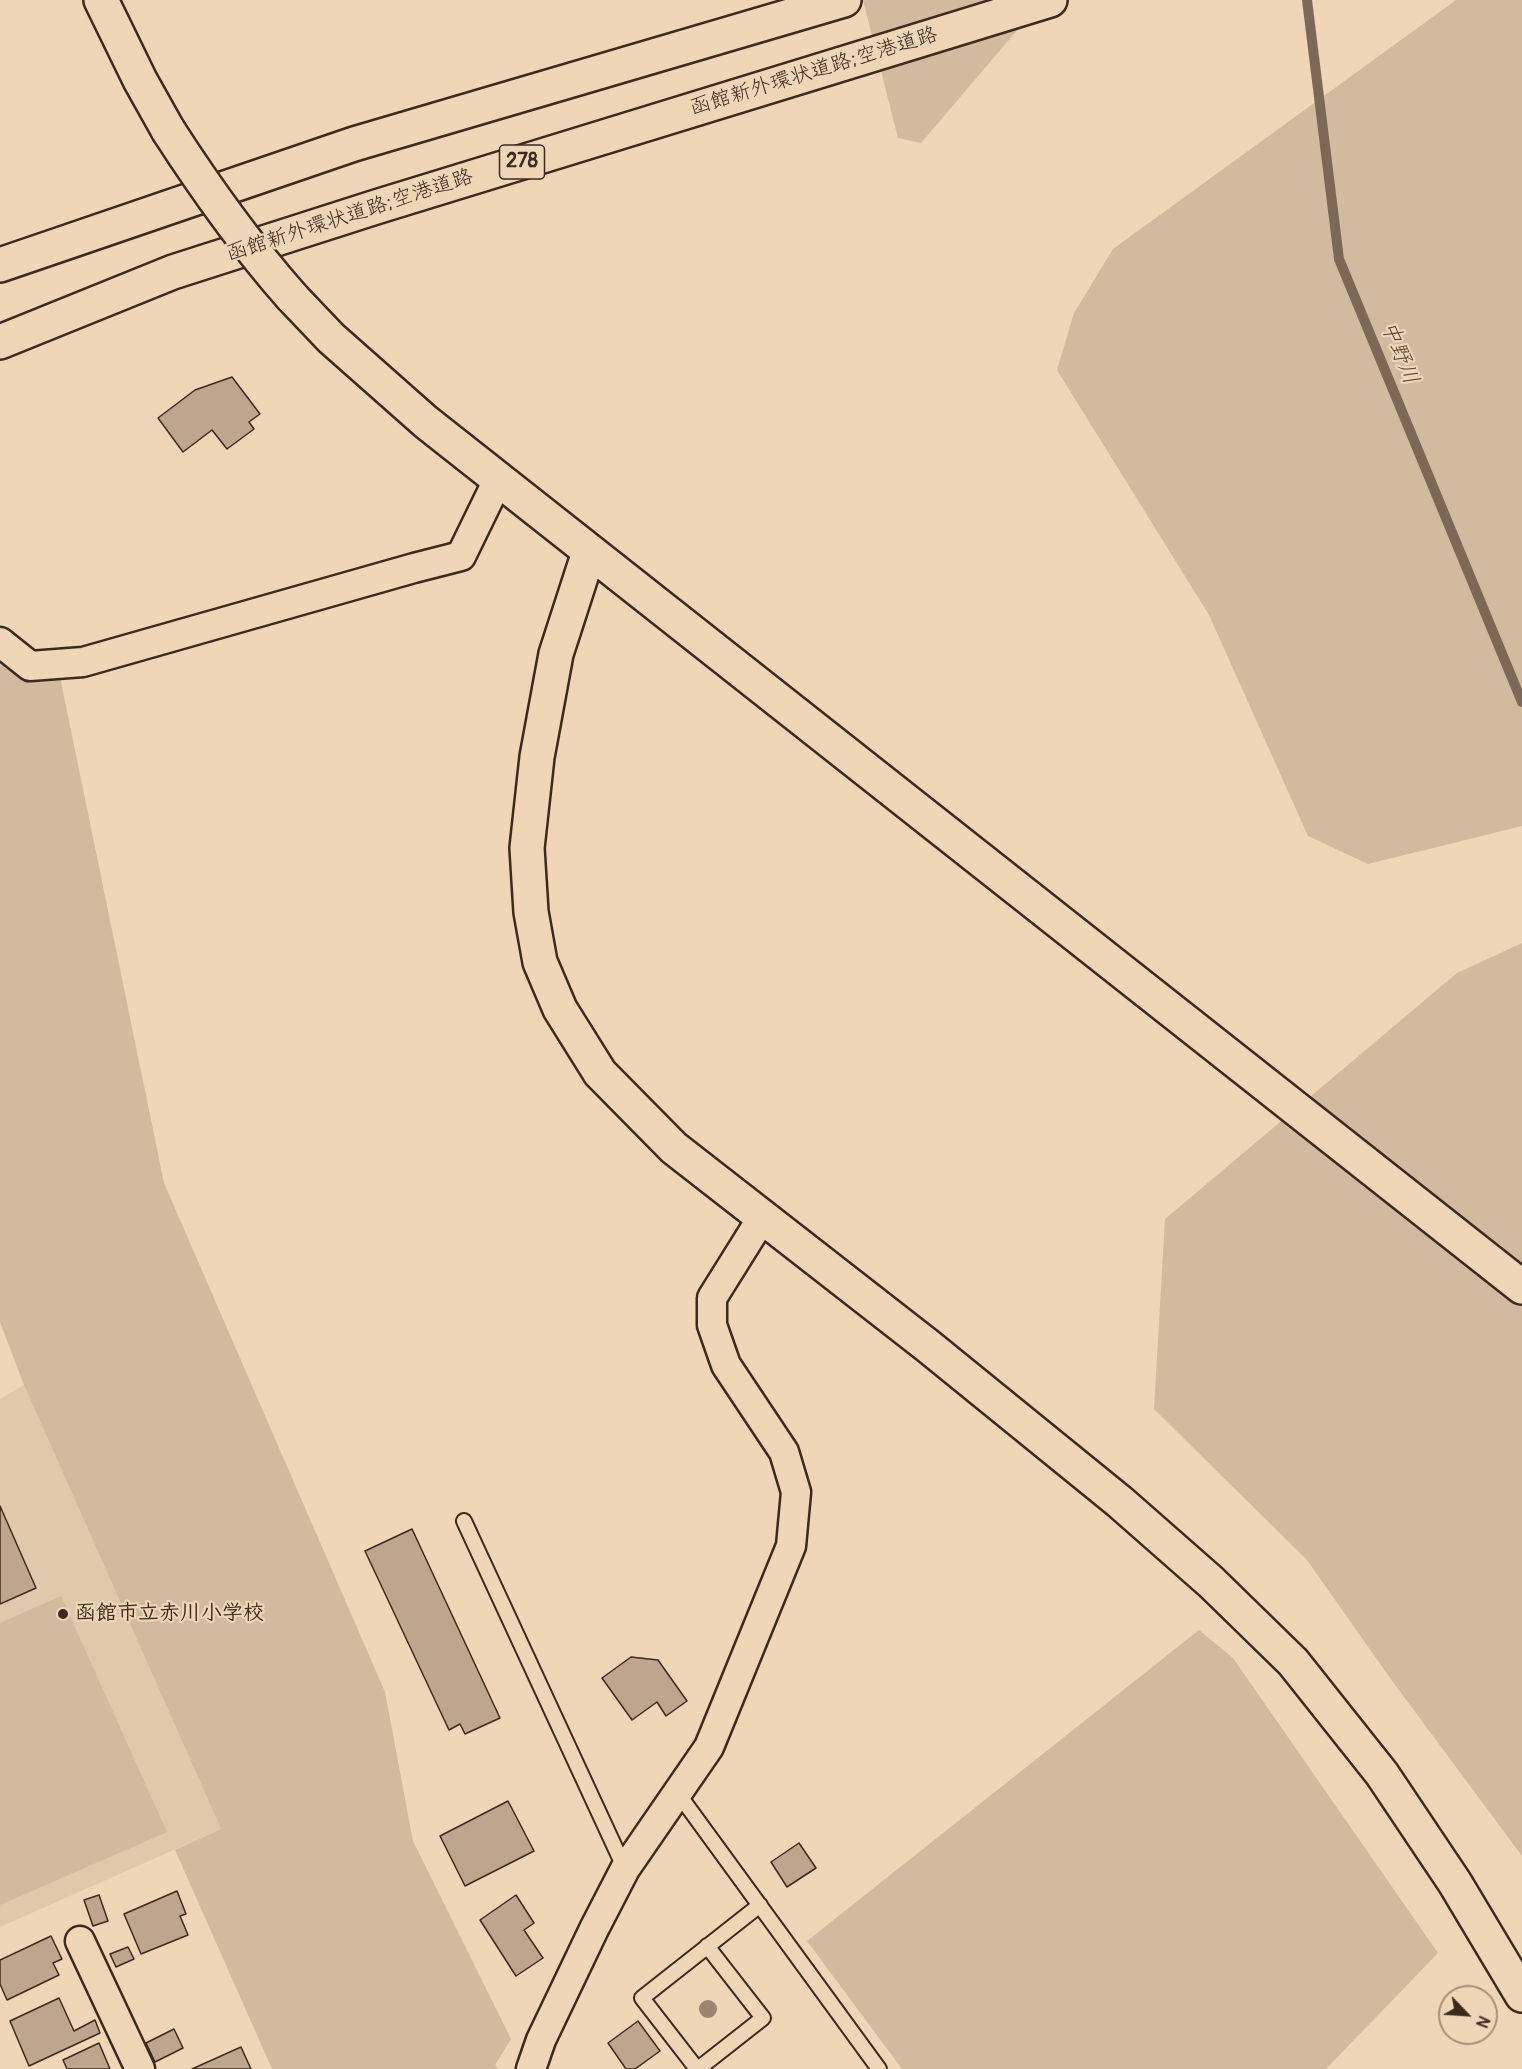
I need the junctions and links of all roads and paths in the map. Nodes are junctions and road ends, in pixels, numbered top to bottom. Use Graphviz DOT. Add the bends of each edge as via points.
graph roads {
  1 [pos="101,0"];
  2 [pos="844,0"];
  3 [pos="1050,0"];
  4 [pos="0,265"];
  5 [pos="0,342"];
  6 [pos="498,480"];
  7 [pos="589,552"];
  8 [pos="0,642"];
  9 [pos="762,1218"];
  10 [pos="1522,1287"];
  11 [pos="464,1521"];
  12 [pos="677,1792"];
  13 [pos="625,1869"];
  14 [pos="759,1905"];
  15 [pos="80,1941"];
  16 [pos="707,1946"];
  17 [pos="1522,1995"];
  18 [pos="140,2069"];
  19 [pos="531,2069"];
  20 [pos="698,2069"];
  21 [pos="879,2069"];
  1 -- 6 [label="main road, bridge" via="168,130 258,258 331,338"];
  2 -- 4 [label="main road" via="354,144"];
  3 -- 5 [label="main road, 函館新外環状道路;空港道路 / 278" via="173,272"];
  6 -- 7 [label="main road"];
  6 -- 8 [label="street" via="460,556 83,662 30,666"];
  7 -- 9 [label="main road" via="556,654 537,757 527,848 531,912 540,962 560,1009 600,1073 674,1148"];
  7 -- 10 [label="main road"];
  9 -- 12 [label="street" via="712,1298 712,1325 726,1365 784,1452 796,1492 791,1546 709,1747"];
  9 -- 17 [label="main road" via="1120,1502 1211,1582 1293,1662 1382,1774 1455,1883"];
  11 -- 13 [label="lane"];
  12 -- 13 [label="street"];
  12 -- 14 [label="lane"];
  13 -- 19 [label="street" via="541,2040"];
  14 -- 16 [label="lane"];
  14 -- 21 [label="lane"];
  15 -- 18 [label="street"];
  16 -- 20 [label="lane" via="642,1998"];
  16 -- 20 [label="lane" via="763,2018"];
}
